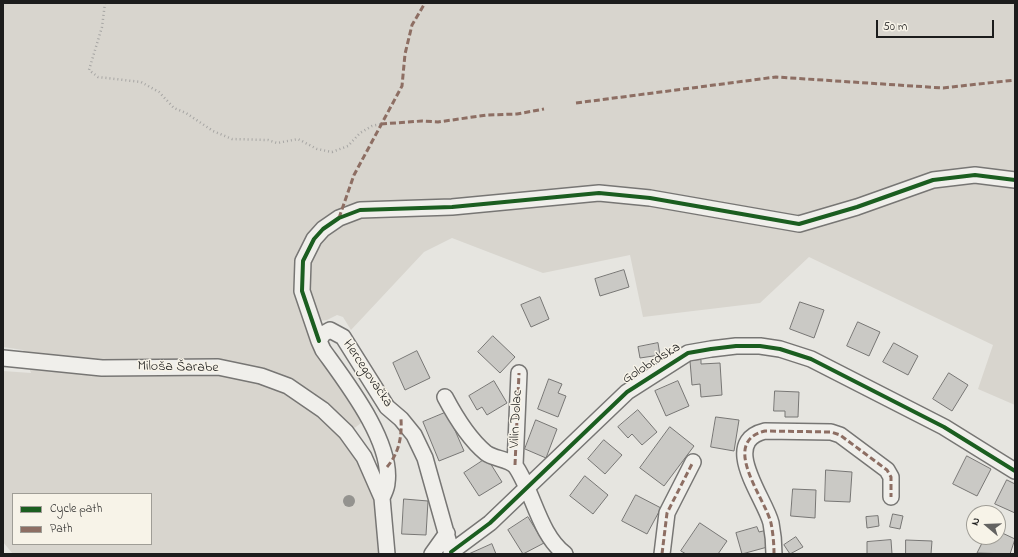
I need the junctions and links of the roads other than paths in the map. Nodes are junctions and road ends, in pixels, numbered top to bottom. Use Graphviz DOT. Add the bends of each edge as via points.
graph roads {
  1 [pos="1015,180"];
  2 [pos="320,341"];
  3 [pos="3,358"];
  4 [pos="519,374"];
  5 [pos="445,397"];
  6 [pos="693,462"];
  7 [pos="515,465"];
  8 [pos="1015,471"];
  9 [pos="527,486"];
  10 [pos="892,497"];
  11 [pos="382,498"];
  12 [pos="447,533"];
  13 [pos="452,553"];
  14 [pos="387,554"];
  15 [pos="432,554"];
  16 [pos="565,554"];
  17 [pos="662,554"];
  18 [pos="774,554"];
  1 -- 2 [label="street" via="975,175 933,180 857,208 799,224 650,198 599,193 452,207 360,210 339,218 323,229 314,239 303,261 302,291"];
  2 -- 11 [label="street, Hercegovačka" via="323,350 362,403 383,449 387,484"];
  2 -- 12 [label="street, Hercegovačka" via="323,334 330,330 343,337 387,407 402,419 414,435 424,458"];
  3 -- 11 [label="street, Miloša Šarabe" via="102,368 218,367 261,376 288,386 323,410 346,432 364,457"];
  4 -- 7 [label="street, Vilin Dolac"];
  5 -- 7 [label="street, Vilin Dolac" via="460,423 486,453"];
  6 -- 17 [label="street" via="667,513"];
  7 -- 9 [label="street, Vilin Dolac"];
  8 -- 9 [label="street, Golobrdska" via="944,427 811,359 780,349 736,346 688,353 627,392"];
  9 -- 13 [label="street, Golobrdska" via="490,523"];
  9 -- 16 [label="street, Vilin Dolac" via="550,537"];
  10 -- 18 [label="street" via="891,477 887,470 840,435 831,432 756,433 746,446 747,469 771,523"];
  11 -- 14 [label="street, Miloša Šarabe"];
  12 -- 13 [label="street, Hercegovačka"];
  12 -- 15 [label="street"];
}
